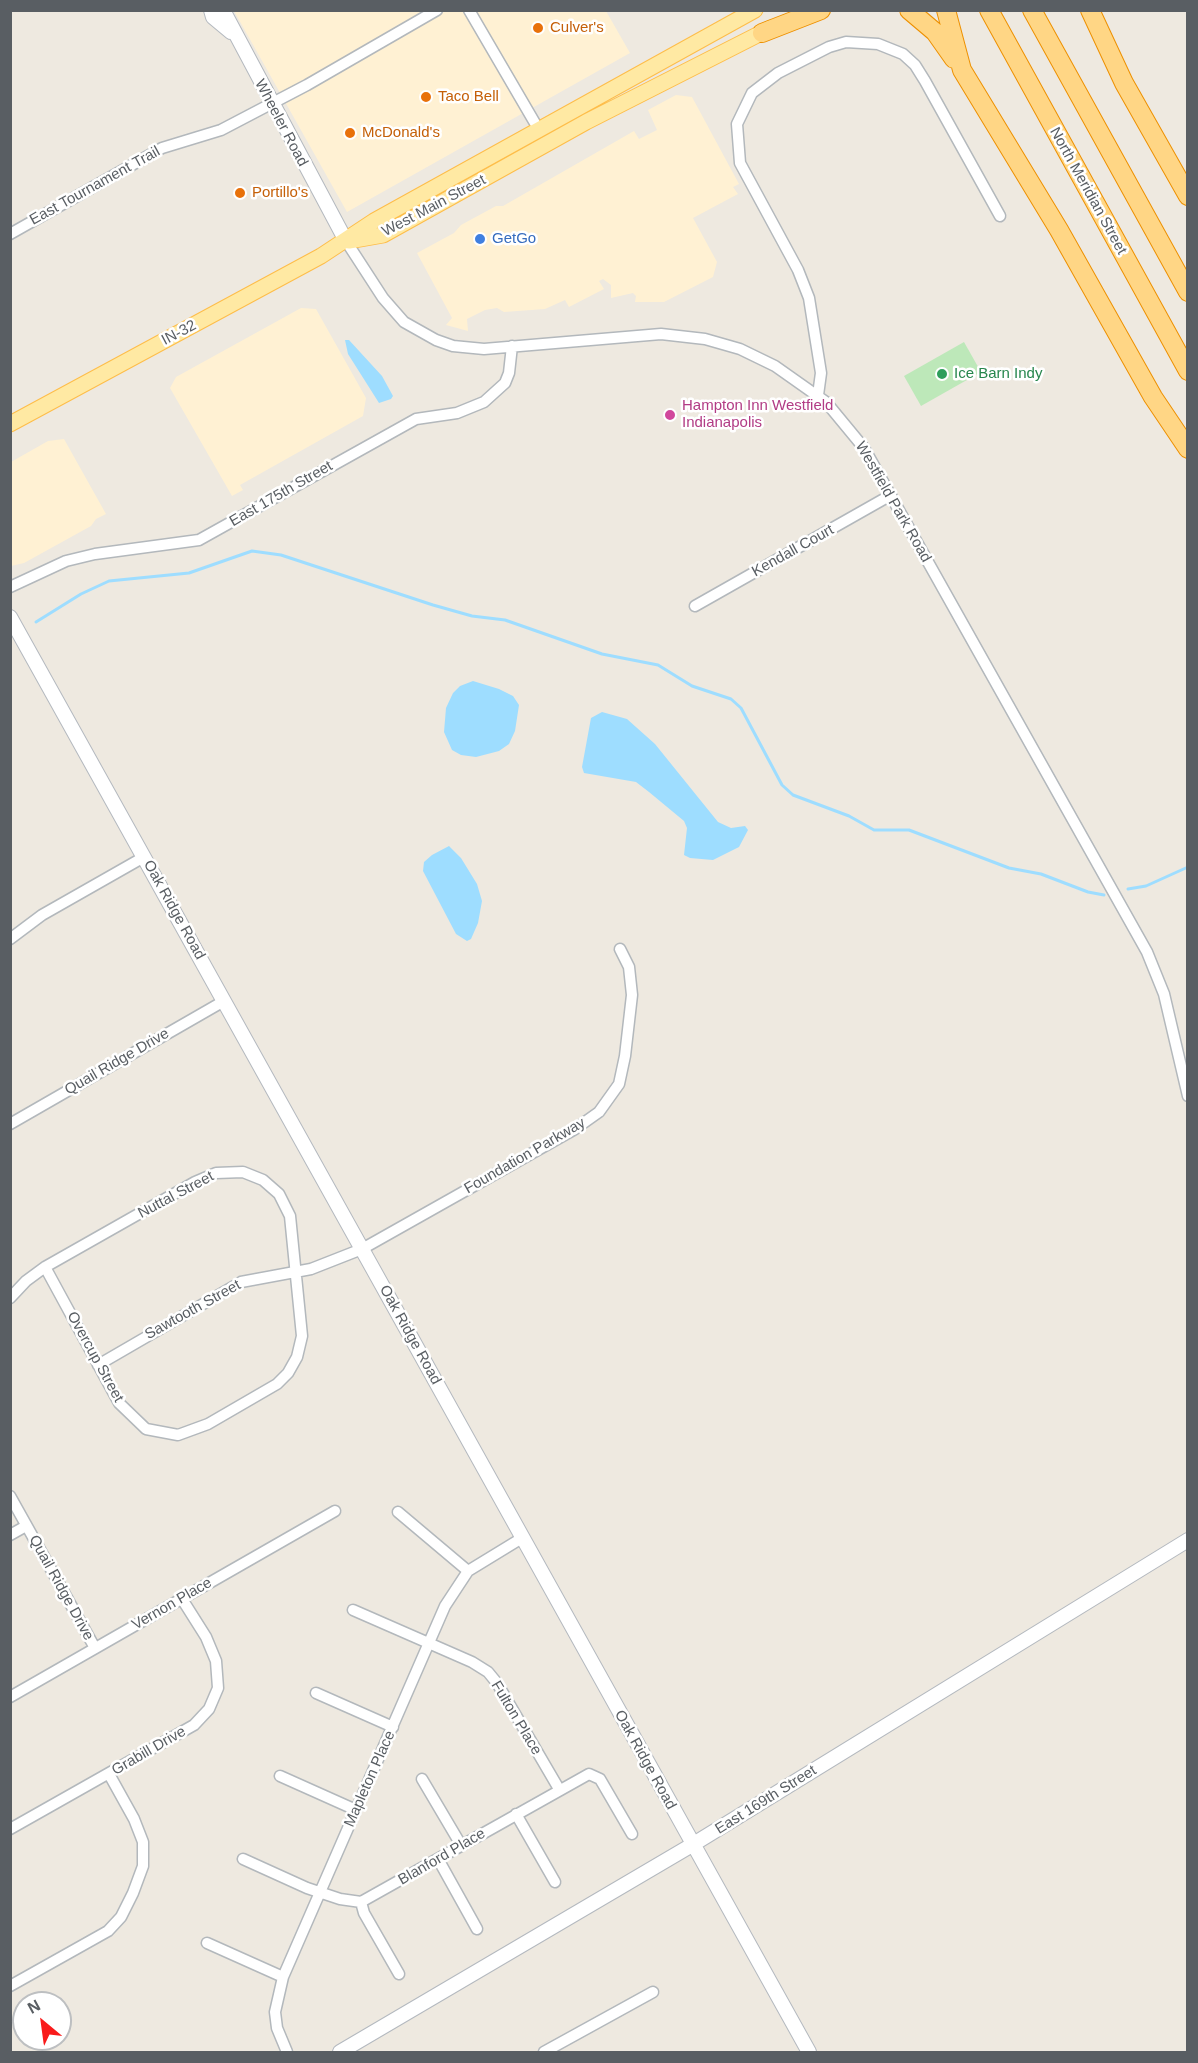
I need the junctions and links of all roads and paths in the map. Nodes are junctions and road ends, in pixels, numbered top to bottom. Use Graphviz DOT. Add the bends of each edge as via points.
graph roads {
  1 [pos="211,10"];
  2 [pos="223,10"];
  3 [pos="437,10"];
  4 [pos="469,10"];
  5 [pos="754,10"];
  6 [pos="806,10"];
  7 [pos="822,10"];
  8 [pos="909,10"];
  9 [pos="946,10"];
  10 [pos="989,10"];
  11 [pos="1032,10"];
  12 [pos="1082,10"];
  13 [pos="1090,10"];
  14 [pos="762,33"];
  15 [pos="235,35"];
  16 [pos="1106,45"];
  17 [pos="962,70"];
  18 [pos="271,104"];
  19 [pos="539,130"];
  20 [pos="1188,196"];
  21 [pos="1000,216"];
  22 [pos="10,234"];
  23 [pos="346,241"];
  24 [pos="1188,292"];
  25 [pos="513,346"];
  26 [pos="1188,371"];
  27 [pos="818,395"];
  28 [pos="10,424"];
  29 [pos="1188,449"];
  30 [pos="891,495"];
  31 [pos="10,586"];
  32 [pos="695,606"];
  33 [pos="10,616"];
  34 [pos="144,857"];
  35 [pos="10,939"];
  36 [pos="620,949"];
  37 [pos="224,1000"];
  38 [pos="1188,1096"];
  39 [pos="10,1124"];
  40 [pos="362,1249"];
  41 [pos="45,1267"];
  42 [pos="297,1272"];
  43 [pos="10,1298"];
  44 [pos="98,1365"];
  45 [pos="10,1496"];
  46 [pos="334,1511"];
  47 [pos="398,1512"];
  48 [pos="26,1526"];
  49 [pos="10,1535"];
  50 [pos="522,1538"];
  51 [pos="1188,1540"];
  52 [pos="468,1571"];
  53 [pos="182,1599"];
  54 [pos="353,1610"];
  55 [pos="429,1643"];
  56 [pos="95,1648"];
  57 [pos="316,1693"];
  58 [pos="10,1697"];
  59 [pos="393,1727"];
  60 [pos="109,1774"];
  61 [pos="280,1776"];
  62 [pos="422,1779"];
  63 [pos="559,1789"];
  64 [pos="356,1810"];
  65 [pos="516,1814"];
  66 [pos="10,1829"];
  67 [pos="632,1834"];
  68 [pos="461,1845"];
  69 [pos="692,1845"];
  70 [pos="243,1859"];
  71 [pos="438,1859"];
  72 [pos="555,1881"];
  73 [pos="320,1892"];
  74 [pos="361,1902"];
  75 [pos="477,1929"];
  76 [pos="207,1943"];
  77 [pos="399,1974"];
  78 [pos="283,1977"];
  79 [pos="10,1986"];
  80 [pos="652,1992"];
  81 [pos="287,2052"];
  82 [pos="340,2052"];
  83 [pos="544,2052"];
  84 [pos="809,2052"];
  1 -- 15 [label="street, Wheeler Road" via="213,17"];
  2 -- 15 [label="street, Wheeler Road"];
  3 -- 18 [label="street, East Tournament Trail"];
  4 -- 19 [label="street"];
  5 -- 19 [label="main road, West Main Street"];
  6 -- 14 [label="main road, West Main Street"];
  7 -- 14 [label="highway"];
  8 -- 17 [label="highway" via="935,32"];
  9 -- 17 [label="highway"];
  10 -- 26 [label="highway, North Meridian Street"];
  11 -- 24 [label="highway"];
  12 -- 16 [label="highway"];
  13 -- 16 [label="highway"];
  14 -- 23 [label="main road, West Main Street" via="586,123 383,235"];
  15 -- 18 [label="street, Wheeler Road"];
  16 -- 20 [label="highway"];
  17 -- 29 [label="highway" via="1059,230 1147,387"];
  18 -- 22 [label="street, East Tournament Trail" via="221,130 162,148"];
  18 -- 23 [label="street, Wheeler Road"];
  19 -- 23 [label="main road, West Main Street" via="374,221"];
  21 -- 27 [label="street" via="925,81 903,54 863,41 846,42 778,73 752,93 737,124 740,163 809,298 821,373"];
  23 -- 25 [label="street, Westfield Park Road" via="383,298 411,327 453,346"];
  23 -- 28 [label="main road, IN-32"];
  25 -- 27 [label="street, Westfield Park Road" via="641,335 705,339 758,357"];
  25 -- 31 [label="street, East 175th Street" via="505,383 484,402 457,413 416,419 200,540 66,561"];
  27 -- 30 [label="street, Westfield Park Road" via="853,434"];
  30 -- 32 [label="street, Kendall Court"];
  30 -- 38 [label="street, Westfield Park Road" via="1159,977"];
  33 -- 34 [label="street, Oak Ridge Road"];
  34 -- 35 [label="street" via="42,915"];
  34 -- 37 [label="street, Oak Ridge Road"];
  36 -- 40 [label="street, Foundation Parkway" via="629,967 632,996 625,1056 619,1084 599,1112"];
  37 -- 39 [label="street, Quail Ridge Drive"];
  37 -- 40 [label="street, Oak Ridge Road"];
  40 -- 42 [label="street, Sawtooth Street" via="321,1267"];
  40 -- 50 [label="street, Oak Ridge Road"];
  41 -- 42 [label="street, Nuttal Street" via="195,1182 233,1171 256,1177 279,1194 291,1221"];
  41 -- 43 [label="street, Nuttal Street"];
  41 -- 44 [label="street, Overcup Street"];
  42 -- 44 [label="street, Sawtooth Street" via="234,1285"];
  42 -- 44 [label="street, Overcup Street" via="302,1336 294,1365 272,1388 200,1428 173,1435 141,1426 119,1403"];
  45 -- 48 [label="street, Quail Ridge Drive"];
  46 -- 53 [label="street, Vernon Place"];
  47 -- 52 [label="street"];
  48 -- 49 [label="street"];
  48 -- 56 [label="street, Quail Ridge Drive"];
  50 -- 52 [label="street, Mapleton Place"];
  50 -- 69 [label="street, Oak Ridge Road"];
  51 -- 69 [label="street, East 169th Street"];
  52 -- 55 [label="street, Mapleton Place" via="451,1594"];
  53 -- 56 [label="street, Vernon Place"];
  53 -- 60 [label="street, Grabill Drive" via="206,1636 216,1661 218,1688 214,1701 194,1725"];
  54 -- 55 [label="street, Fulton Place"];
  55 -- 59 [label="street, Mapleton Place"];
  55 -- 63 [label="street, Fulton Place" via="472,1662 494,1678"];
  56 -- 58 [label="street, Vernon Place"];
  57 -- 59 [label="street"];
  59 -- 64 [label="street, Mapleton Place"];
  60 -- 66 [label="street, Grabill Drive"];
  60 -- 79 [label="street" via="144,1842 143,1866 133,1893 121,1917 108,1930"];
  61 -- 64 [label="street"];
  62 -- 68 [label="street"];
  63 -- 65 [label="street, Blanford Place"];
  63 -- 67 [label="street, Blanford Place" via="585,1775 597,1776"];
  64 -- 73 [label="street, Mapleton Place"];
  65 -- 68 [label="street, Blanford Place"];
  65 -- 72 [label="street"];
  68 -- 71 [label="street, Blanford Place"];
  69 -- 82 [label="street, East 169th Street"];
  69 -- 84 [label="street, Oak Ridge Road"];
  70 -- 73 [label="street"];
  71 -- 74 [label="street, Blanford Place"];
  71 -- 75 [label="street"];
  73 -- 74 [label="street"];
  73 -- 78 [label="street, Mapleton Place"];
  74 -- 77 [label="street"];
  76 -- 78 [label="street"];
  78 -- 81 [label="street, Mapleton Place" via="275,2012"];
  80 -- 83 [label="street"];
}
